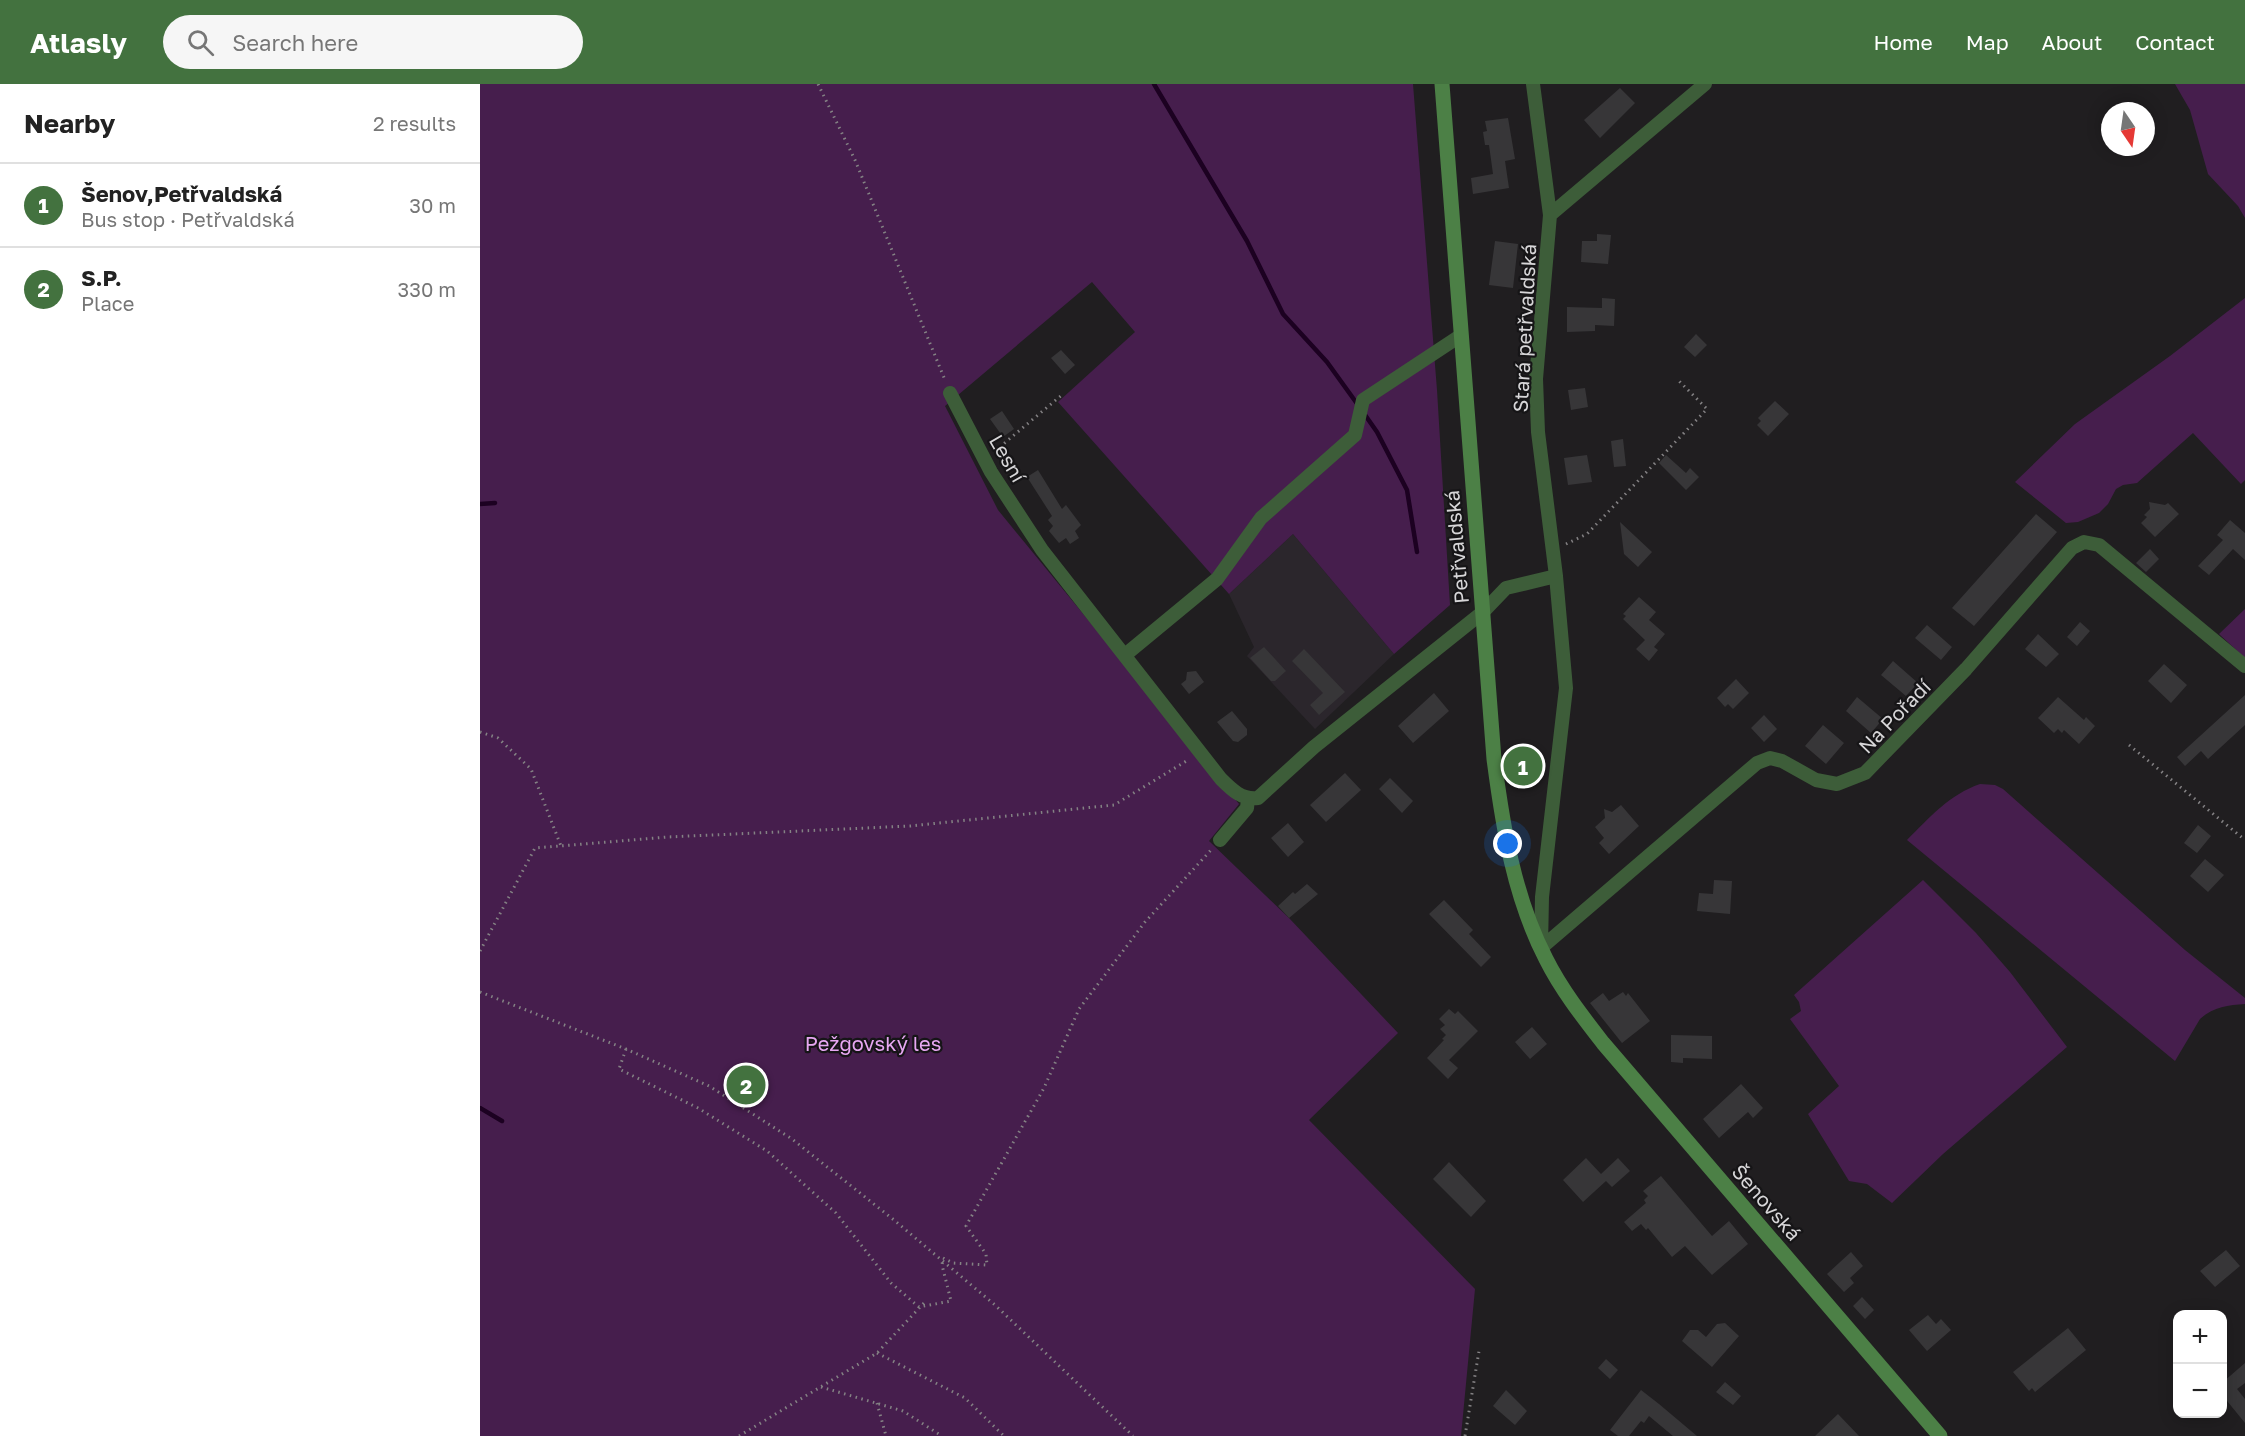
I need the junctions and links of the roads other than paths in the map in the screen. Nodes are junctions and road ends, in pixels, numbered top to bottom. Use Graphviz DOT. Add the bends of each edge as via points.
graph roads {
  1 [pos="1442,84"];
  2 [pos="1533,84"];
  3 [pos="1705,84"];
  4 [pos="1550,215"];
  5 [pos="1460,336"];
  6 [pos="950,393"];
  7 [pos="1556,576"];
  8 [pos="1483,612"];
  9 [pos="1125,655"];
  10 [pos="2245,666"];
  11 [pos="1248,799"];
  12 [pos="1220,840"];
  13 [pos="1541,948"];
  14 [pos="1566,993"];
  15 [pos="1940,1436"];
  1 -- 5 [label="main road, Petřvaldská"];
  2 -- 4 [label="street, Stará petřvaldská"];
  3 -- 4 [label="street"];
  4 -- 7 [label="street, Stará petřvaldská" via="1536,379 1538,432"];
  5 -- 8 [label="main road, Petřvaldská"];
  5 -- 9 [label="street" via="1364,400 1355,435 1261,518 1217,579"];
  6 -- 9 [label="street, Lesní" via="984,459 1042,550"];
  7 -- 8 [label="street" via="1506,588"];
  7 -- 13 [label="street, Stará petřvaldská" via="1566,688 1542,897"];
  8 -- 11 [label="street" via="1314,747 1258,798"];
  8 -- 13 [label="main road, Petřvaldská" via="1500,801 1521,898"];
  9 -- 11 [label="street, Lesní" via="1221,779"];
  10 -- 13 [label="street, Na Pořadí" via="2099,545 2084,543 2072,548 1966,669 1865,773 1837,784 1816,780 1782,761 1770,758 1757,763"];
  11 -- 12 [label="street" via="1247,808"];
  13 -- 14 [label="main road, Petřvaldská"];
  14 -- 15 [label="main road, Šenovská" via="1617,1060"];
}
